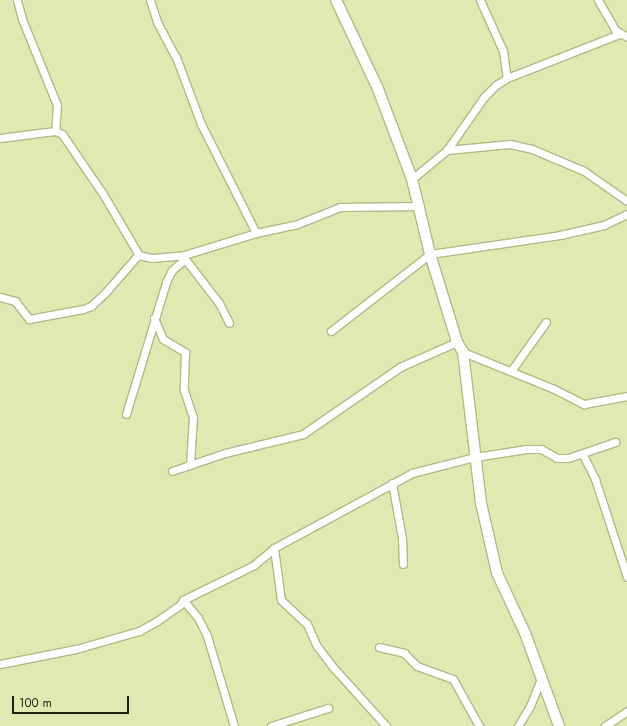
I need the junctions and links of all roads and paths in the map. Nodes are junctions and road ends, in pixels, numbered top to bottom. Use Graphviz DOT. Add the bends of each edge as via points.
graph roads {
  1 [pos="17,0"];
  2 [pos="150,0"];
  3 [pos="336,0"];
  4 [pos="480,0"];
  5 [pos="598,0"];
  6 [pos="625,36"];
  7 [pos="507,78"];
  8 [pos="55,131"];
  9 [pos="0,138"];
  10 [pos="447,150"];
  11 [pos="412,179"];
  12 [pos="627,201"];
  13 [pos="420,206"];
  14 [pos="627,214"];
  15 [pos="256,232"];
  16 [pos="430,254"];
  17 [pos="139,255"];
  18 [pos="185,257"];
  19 [pos="0,297"];
  20 [pos="154,318"];
  21 [pos="546,322"];
  22 [pos="228,323"];
  23 [pos="331,331"];
  24 [pos="457,342"];
  25 [pos="463,352"];
  26 [pos="511,371"];
  27 [pos="627,396"];
  28 [pos="126,414"];
  29 [pos="615,442"];
  30 [pos="583,455"];
  31 [pos="475,457"];
  32 [pos="190,465"];
  33 [pos="172,471"];
  34 [pos="392,483"];
  35 [pos="274,548"];
  36 [pos="403,564"];
  37 [pos="627,577"];
  38 [pos="183,600"];
  39 [pos="378,648"];
  40 [pos="0,664"];
  41 [pos="542,675"];
  42 [pos="328,708"];
  43 [pos="627,711"];
  44 [pos="234,726"];
  45 [pos="271,726"];
  46 [pos="386,726"];
  47 [pos="479,726"];
  48 [pos="518,726"];
  49 [pos="559,726"];
  50 [pos="605,726"];
  1 -- 8 [label="street" via="22,19 57,105"];
  2 -- 15 [label="street" via="157,22 176,57 201,124"];
  3 -- 11 [label="street" via="378,89"];
  4 -- 7 [label="street" via="503,51"];
  5 -- 6 [label="street"];
  6 -- 7 [label="street"];
  7 -- 10 [label="street" via="484,98"];
  8 -- 9 [label="street"];
  8 -- 17 [label="street" via="66,138"];
  10 -- 11 [label="street"];
  10 -- 12 [label="street" via="504,144 519,145 584,172"];
  11 -- 13 [label="street"];
  13 -- 15 [label="street" via="351,205 295,225"];
  13 -- 16 [label="street"];
  14 -- 16 [label="street" via="604,225 560,235"];
  15 -- 18 [label="street"];
  16 -- 23 [label="street"];
  16 -- 24 [label="street"];
  17 -- 18 [label="street" via="152,258"];
  17 -- 19 [label="street" via="131,260 105,293 87,308 30,319 15,301"];
  18 -- 20 [label="street" via="172,270"];
  18 -- 22 [label="street" via="219,303"];
  20 -- 28 [label="street"];
  20 -- 32 [label="street" via="163,339 185,352 184,390 193,417"];
  21 -- 26 [label="street"];
  24 -- 25 [label="street"];
  24 -- 32 [label="street" via="400,367 304,434 225,453"];
  25 -- 26 [label="street"];
  25 -- 31 [label="street"];
  26 -- 27 [label="street" via="584,404"];
  29 -- 30 [label="street"];
  30 -- 31 [label="street" via="557,458 544,450 533,448"];
  30 -- 37 [label="street" via="595,479"];
  31 -- 34 [label="street" via="412,473"];
  31 -- 41 [label="street" via="481,503 497,572"];
  32 -- 33 [label="street"];
  34 -- 35 [label="street"];
  34 -- 36 [label="street" via="402,538"];
  35 -- 38 [label="street" via="254,565"];
  35 -- 46 [label="street" via="281,600 307,624 317,646 332,666"];
  38 -- 40 [label="street" via="180,605 157,621 120,638"];
  38 -- 44 [label="street" via="198,618 207,636"];
  39 -- 47 [label="street" via="402,652 417,666 453,679"];
  41 -- 48 [label="street" via="530,706"];
  41 -- 49 [label="street"];
  42 -- 45 [label="street"];
  43 -- 50 [label="street"];
}
